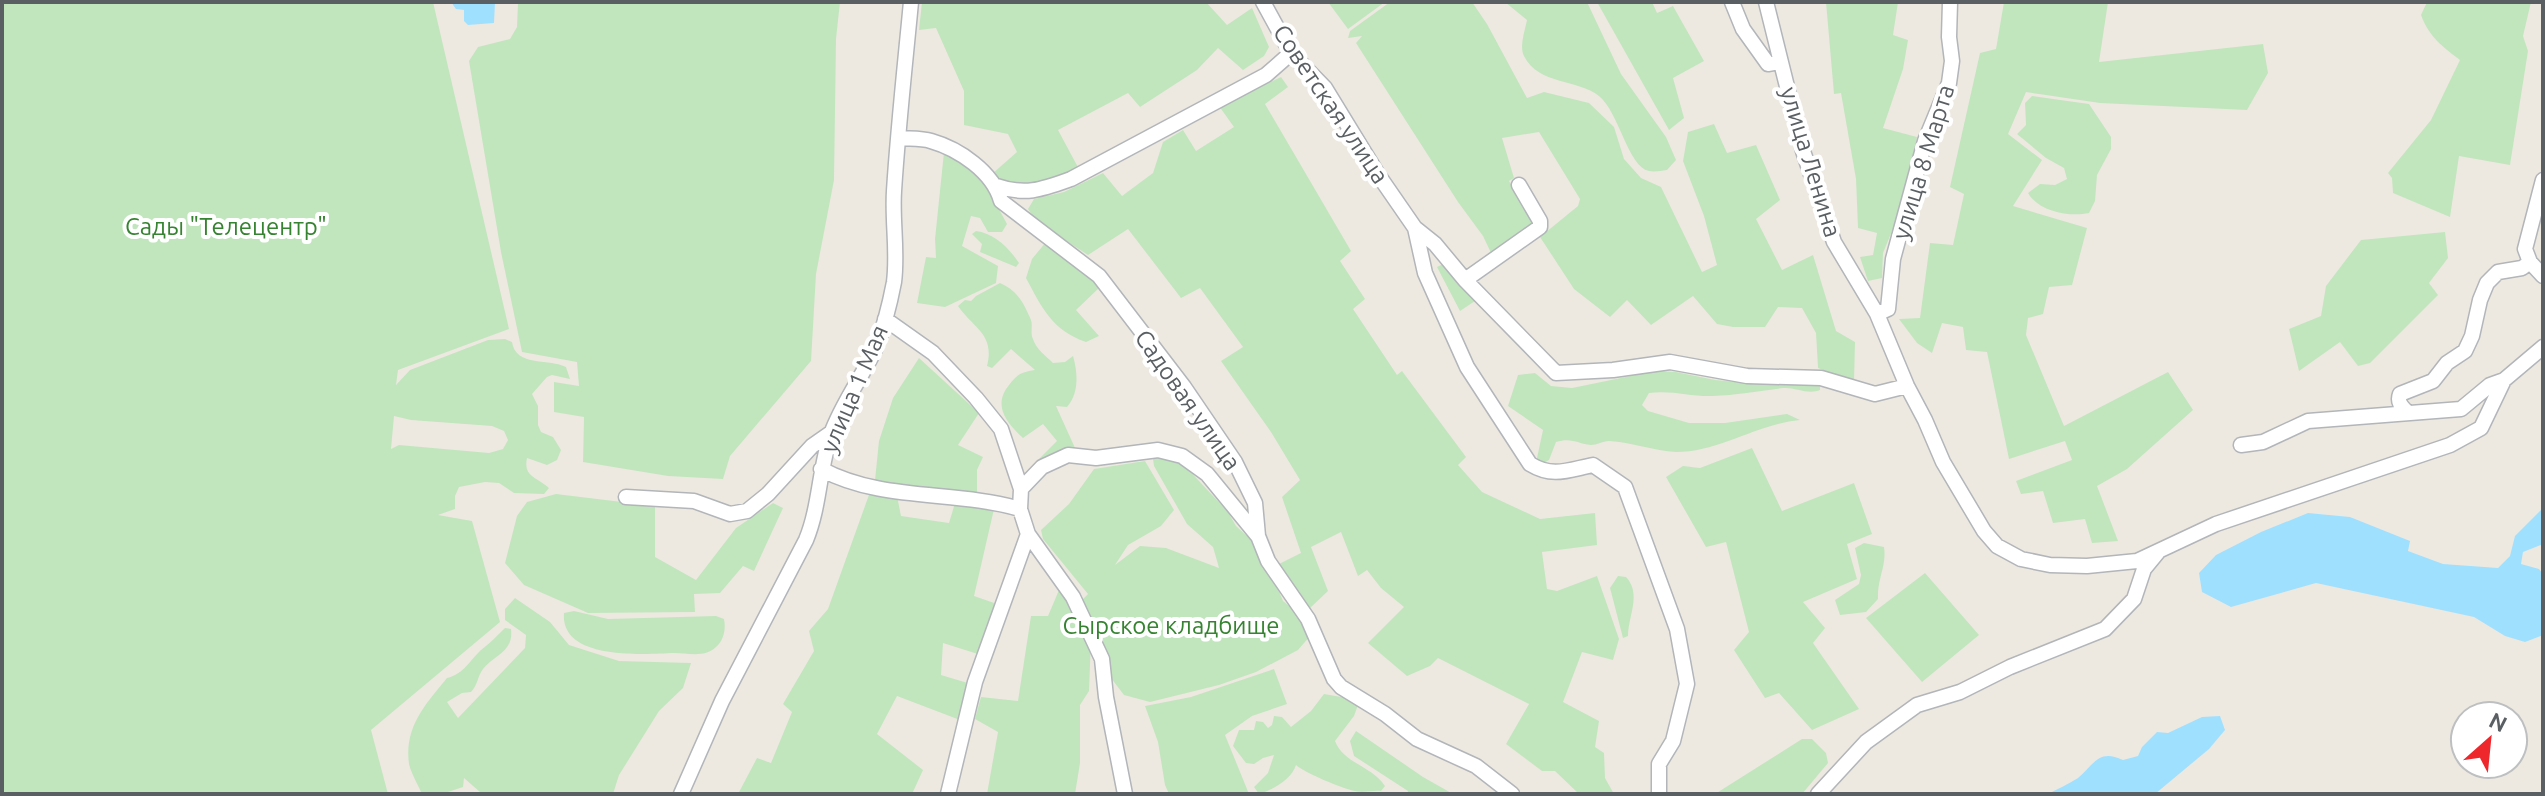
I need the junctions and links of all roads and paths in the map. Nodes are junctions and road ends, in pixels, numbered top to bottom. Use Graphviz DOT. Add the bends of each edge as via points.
graph roads {
  1 [pos="911,2"];
  2 [pos="1263,2"];
  3 [pos="1732,2"];
  4 [pos="1766,2"];
  5 [pos="1950,2"];
  6 [pos="1291,53"];
  7 [pos="1780,62"];
  8 [pos="899,138"];
  9 [pos="2543,180"];
  10 [pos="1519,185"];
  11 [pos="997,186"];
  12 [pos="1415,228"];
  13 [pos="2530,262"];
  14 [pos="2543,276"];
  15 [pos="1465,280"];
  16 [pos="1877,314"];
  17 [pos="885,319"];
  18 [pos="2543,347"];
  19 [pos="2504,380"];
  20 [pos="1907,386"];
  21 [pos="2407,412"];
  22 [pos="832,432"];
  23 [pos="2241,445"];
  24 [pos="821,469"];
  25 [pos="1021,489"];
  26 [pos="626,497"];
  27 [pos="1020,509"];
  28 [pos="1028,534"];
  29 [pos="1258,536"];
  30 [pos="2158,552"];
  31 [pos="681,794"];
  32 [pos="948,794"];
  33 [pos="1125,794"];
  34 [pos="1512,794"];
  35 [pos="1659,794"];
  36 [pos="1818,794"];
  1 -- 8 [label="street, улица 1 Мая"];
  2 -- 6 [label="street, Советская улица"];
  3 -- 7 [label="street" via="1743,29 1768,64"];
  4 -- 7 [label="street, улица Ленина"];
  5 -- 16 [label="street, улица 8 Марта" via="1949,83 1925,141 1893,259 1888,309"];
  6 -- 11 [label="street" via="1266,75 1071,179 1041,190 1016,192"];
  6 -- 12 [label="street, Советская улица" via="1325,88"];
  7 -- 16 [label="street, улица Ленина" via="1834,242"];
  8 -- 11 [label="street, Садовая улица" via="930,141 954,151"];
  8 -- 17 [label="street, улица 1 Мая" via="892,223 895,269"];
  9 -- 13 [label="street" via="2525,249"];
  10 -- 15 [label="street" via="1540,227"];
  11 -- 29 [label="street, Садовая улица" via="1001,201 1099,276 1184,387 1235,462 1255,503"];
  12 -- 15 [label="street"];
  12 -- 35 [label="street, Советская улица" via="1425,273 1467,367 1530,464 1553,473 1593,465 1625,487 1677,629 1687,684 1673,741 1659,764"];
  13 -- 14 [label="street"];
  13 -- 21 [label="street" via="2498,272 2487,283 2470,343 2433,381 2400,394"];
  15 -- 20 [label="street" via="1556,373 1670,362 1747,376 1821,378 1875,394"];
  16 -- 20 [label="street, улица Ленина"];
  17 -- 22 [label="street, улица 1 Мая"];
  17 -- 25 [label="street" via="933,353 1001,429"];
  18 -- 19 [label="street"];
  19 -- 21 [label="street" via="2461,409"];
  19 -- 30 [label="street, улица Ленина" via="2481,428 2450,445 2216,524"];
  20 -- 30 [label="street, улица Ленина" via="1943,462 1997,546 2021,559 2050,565 2137,561"];
  21 -- 23 [label="street" via="2308,421 2263,442"];
  22 -- 24 [label="street, улица 1 Мая"];
  22 -- 26 [label="street" via="747,511 730,514 694,501"];
  24 -- 27 [label="street" via="874,488 990,500"];
  24 -- 31 [label="street, улица 1 Мая" via="806,540 722,701"];
  25 -- 27 [label="street"];
  25 -- 29 [label="street" via="1042,467 1068,455 1096,458 1158,450 1182,456 1207,474"];
  27 -- 28 [label="street"];
  28 -- 32 [label="street" via="975,682"];
  28 -- 33 [label="street" via="1073,597 1102,659"];
  29 -- 34 [label="street, Садовая улица" via="1341,687 1417,739 1476,766"];
  30 -- 36 [label="street" via="2144,569 2134,599 2105,629 1960,692 1917,705 1866,742"];
}
